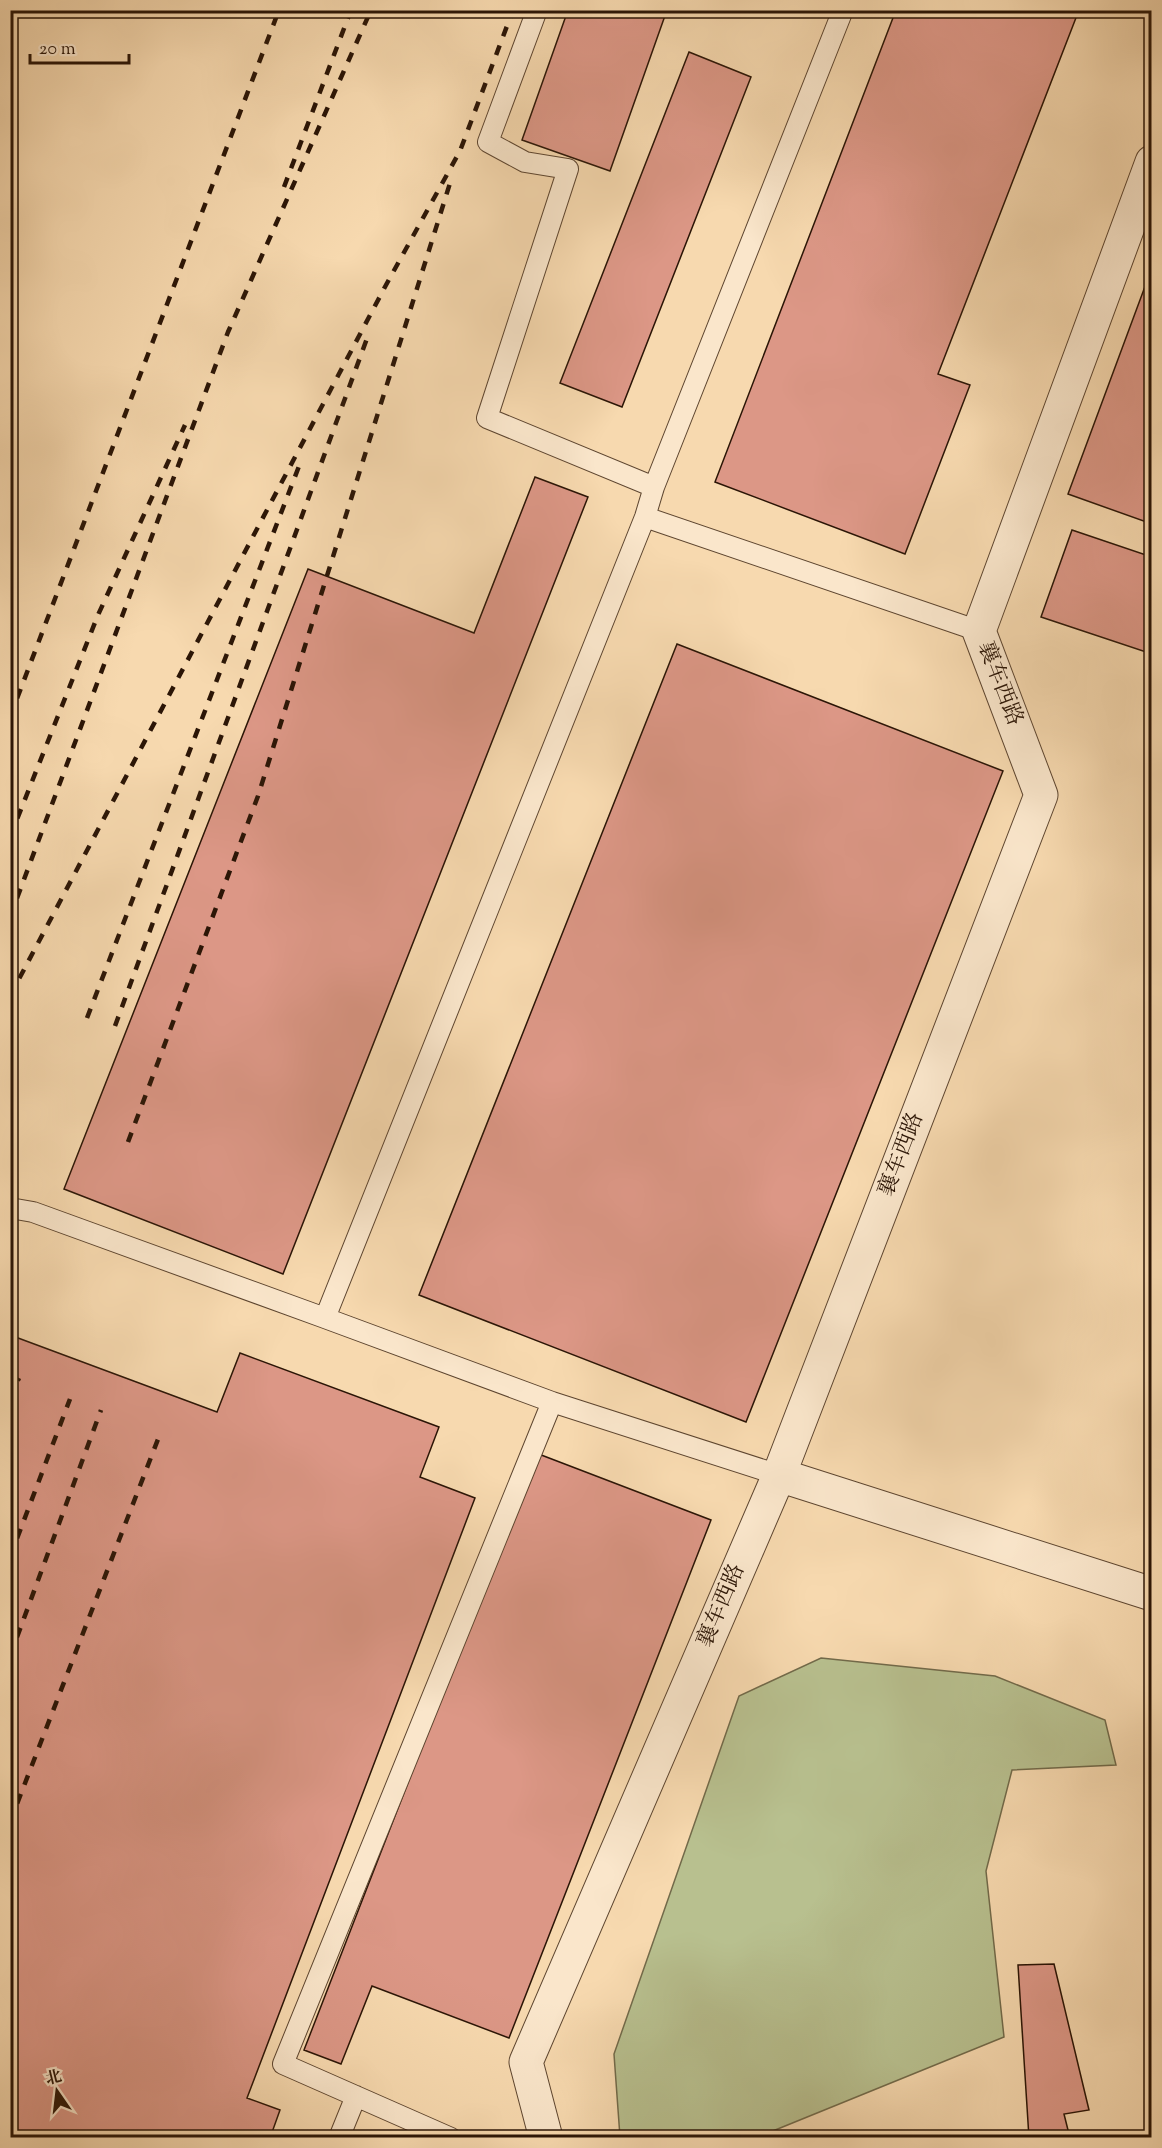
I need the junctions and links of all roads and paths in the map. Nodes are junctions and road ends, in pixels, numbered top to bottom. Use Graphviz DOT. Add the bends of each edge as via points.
graph roads {
  1 [pos="537,10"];
  2 [pos="843,10"];
  3 [pos="1152,162"];
  4 [pos="654,487"];
  5 [pos="645,517"];
  6 [pos="979,631"];
  7 [pos="10,1208"];
  8 [pos="325,1318"];
  9 [pos="552,1402"];
  10 [pos="779,1474"];
  11 [pos="1152,1594"];
  12 [pos="356,2096"];
  13 [pos="339,2138"];
  14 [pos="451,2138"];
  15 [pos="546,2138"];
  1 -- 4 [label="lane" via="488,142 525,162 568,169 487,418"];
  2 -- 4 [label="lane"];
  3 -- 6 [label="street, 襄车西路"];
  4 -- 5 [label="lane"];
  5 -- 6 [label="lane"];
  5 -- 8 [label="lane"];
  6 -- 10 [label="street, 襄车西路" via="1041,795"];
  7 -- 8 [label="lane" via="33,1212"];
  8 -- 9 [label="lane"];
  9 -- 10 [label="lane"];
  9 -- 12 [label="lane" via="283,2064"];
  10 -- 11 [label="street"];
  10 -- 15 [label="street, 襄车西路" via="526,2062"];
  12 -- 13 [label="lane"];
  12 -- 14 [label="lane"];
}
